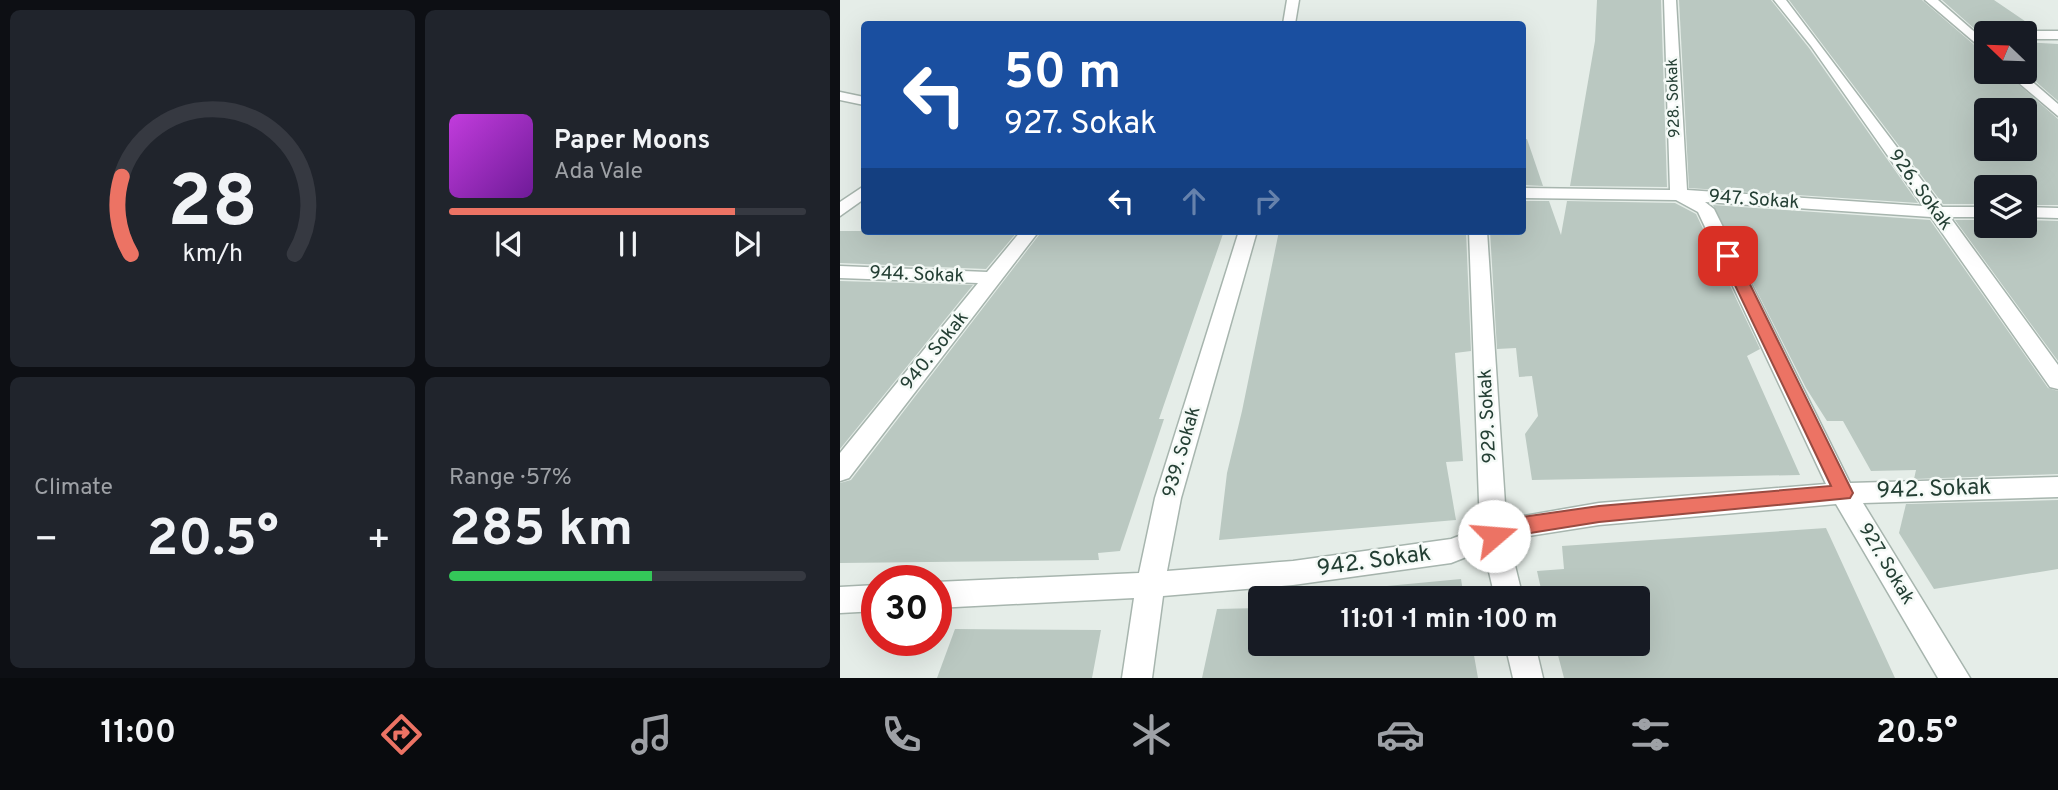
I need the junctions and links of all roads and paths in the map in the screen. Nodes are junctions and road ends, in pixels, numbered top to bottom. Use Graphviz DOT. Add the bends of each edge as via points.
graph roads {
  1 [pos="1293,0"];
  2 [pos="1671,0"];
  3 [pos="1780,0"];
  4 [pos="1931,0"];
  5 [pos="1290,21"];
  6 [pos="1972,35"];
  7 [pos="2037,35"];
  8 [pos="2058,35"];
  9 [pos="2026,84"];
  10 [pos="840,96"];
  11 [pos="861,100"];
  12 [pos="2058,112"];
  13 [pos="1526,193"];
  14 [pos="861,194"];
  15 [pos="1679,195"];
  16 [pos="840,211"];
  17 [pos="1936,212"];
  18 [pos="1974,212"];
  19 [pos="2037,212"];
  20 [pos="2058,213"];
  21 [pos="1027,235"];
  22 [pos="1247,235"];
  23 [pos="1478,235"];
  24 [pos="840,272"];
  25 [pos="994,278"];
  26 [pos="2058,381"];
  27 [pos="840,471"];
  28 [pos="2058,486"];
  29 [pos="1843,493"];
  30 [pos="1494,536"];
  31 [pos="1150,584"];
  32 [pos="1506,586"];
  33 [pos="952,594"];
  34 [pos="861,600"];
  35 [pos="841,602"];
  36 [pos="1523,656"];
  37 [pos="1137,678"];
  38 [pos="1528,678"];
  39 [pos="1955,678"];
  1 -- 5 [label="street"];
  2 -- 15 [label="street, 928. Sokak"];
  3 -- 17 [label="street, 926. Sokak"];
  4 -- 6 [label="street"];
  7 -- 8 [label="street"];
  9 -- 12 [label="street"];
  10 -- 11 [label="street"];
  13 -- 15 [label="street, 947. Sokak"];
  14 -- 16 [label="street"];
  15 -- 17 [label="street, 947. Sokak"];
  15 -- 29 [label="street, 927. Sokak" via="1706,209"];
  17 -- 18 [label="street, 947. Sokak"];
  17 -- 26 [label="street, 926. Sokak"];
  19 -- 20 [label="street"];
  21 -- 25 [label="street, 940. Sokak"];
  22 -- 31 [label="street, 939. Sokak" via="1168,498"];
  23 -- 30 [label="street, 929. Sokak"];
  24 -- 25 [label="street, 944. Sokak"];
  25 -- 27 [label="street, 940. Sokak"];
  28 -- 29 [label="street, 942. Sokak"];
  29 -- 30 [label="street, 942. Sokak" via="1599,514 1515,527"];
  29 -- 39 [label="street, 927. Sokak"];
  30 -- 31 [label="street, 942. Sokak" via="1438,553 1293,573"];
  30 -- 32 [label="street, 929. Sokak"];
  31 -- 33 [label="street, 942. Sokak"];
  31 -- 37 [label="street, 939. Sokak"];
  34 -- 35 [label="street"];
  36 -- 38 [label="street"];
}
